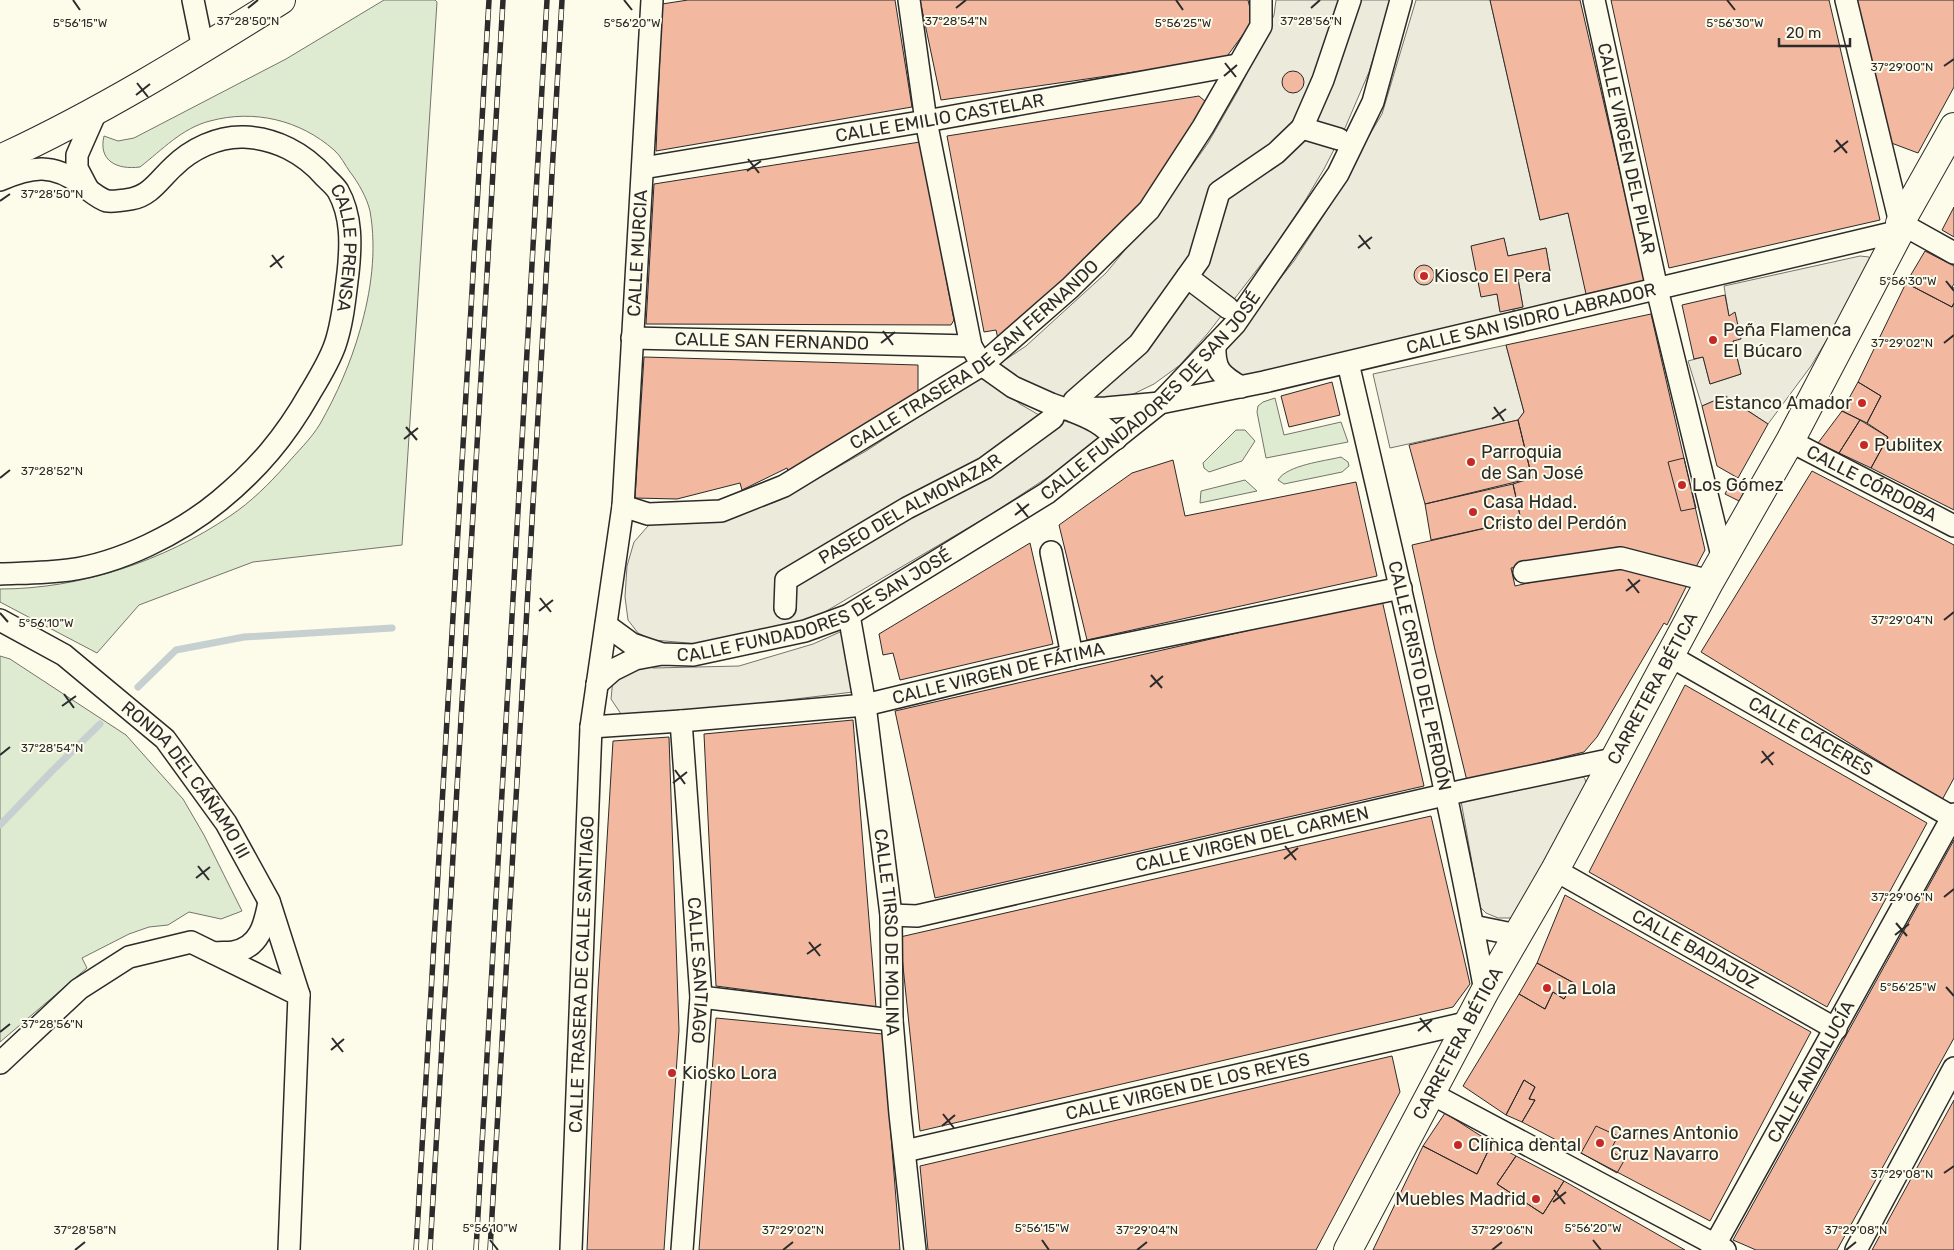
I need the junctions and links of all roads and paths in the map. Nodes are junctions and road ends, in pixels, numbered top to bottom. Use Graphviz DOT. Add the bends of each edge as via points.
graph roads {
  1 [pos="193,0"];
  2 [pos="281,0"];
  3 [pos="652,0"];
  4 [pos="908,0"];
  5 [pos="1261,0"];
  6 [pos="1350,0"];
  7 [pos="1401,0"];
  8 [pos="1594,0"];
  9 [pos="1846,0"];
  10 [pos="203,49"];
  11 [pos="1237,66"];
  12 [pos="96,112"];
  13 [pos="926,121"];
  14 [pos="1954,127"];
  15 [pos="1302,128"];
  16 [pos="1339,139"];
  17 [pos="0,159"];
  18 [pos="643,168"];
  19 [pos="0,180"];
  20 [pos="88,189"];
  21 [pos="1900,227"];
  22 [pos="1954,253"];
  23 [pos="1187,277"];
  24 [pos="1657,289"];
  25 [pos="1228,308"];
  26 [pos="632,338"];
  27 [pos="1215,345"];
  28 [pos="971,346"];
  29 [pos="1348,363"];
  30 [pos="982,365"];
  31 [pos="1241,386"];
  32 [pos="1160,403"];
  33 [pos="1064,409"];
  34 [pos="1116,439"];
  35 [pos="1790,441"];
  36 [pos="623,506"];
  37 [pos="648,514"];
  38 [pos="1954,526"];
  39 [pos="1051,552"];
  40 [pos="1717,571"];
  41 [pos="1524,572"];
  42 [pos="614,573"];
  43 [pos="0,574"];
  44 [pos="1401,588"];
  45 [pos="785,608"];
  46 [pos="849,615"];
  47 [pos="0,620"];
  48 [pos="606,625"];
  49 [pos="662,654"];
  50 [pos="1072,654"];
  51 [pos="1670,656"];
  52 [pos="597,684"];
  53 [pos="865,705"];
  54 [pos="681,721"];
  55 [pos="591,726"];
  56 [pos="1613,759"];
  57 [pos="1446,795"];
  58 [pos="1953,815"];
  59 [pos="1554,870"];
  60 [pos="269,901"];
  61 [pos="891,915"];
  62 [pos="1473,926"];
  63 [pos="1517,935"];
  64 [pos="214,953"];
  65 [pos="1485,991"];
  66 [pos="299,995"];
  67 [pos="701,997"];
  68 [pos="892,1020"];
  69 [pos="1470,1022"];
  70 [pos="1836,1029"];
  71 [pos="0,1063"];
  72 [pos="1954,1068"];
  73 [pos="1432,1094"];
  74 [pos="905,1151"];
  75 [pos="1717,1248"];
  76 [pos="289,1250"];
  77 [pos="570,1250"];
  78 [pos="682,1250"];
  79 [pos="915,1250"];
  80 [pos="1348,1250"];
  81 [pos="1856,1250"];
  1 -- 10 [label="street"];
  2 -- 10 [label="street"];
  3 -- 18 [label="street, CALLE MURCIA"];
  4 -- 13 [label="street"];
  5 -- 11 [label="street, CALLE TRASERA DE SAN FERNANDO" via="1261,26"];
  6 -- 15 [label="street, PASEO DEL ALMONAZAR" via="1323,80"];
  7 -- 27 [label="street, CALLE FUNDADORES DE SAN JOSÉ" via="1373,102 1338,174 1235,324"];
  8 -- 24 [label="street, CALLE VIRGEN DEL PILAR"];
  9 -- 21 [label="street"];
  10 -- 12 [label="street"];
  11 -- 13 [label="street, CALLE EMILIO CASTELAR"];
  11 -- 30 [label="street, CALLE TRASERA DE SAN FERNANDO" via="1203,127 1149,210 1070,288"];
  12 -- 17 [label="street"];
  12 -- 20 [label="street" via="77,154 77,168"];
  13 -- 18 [label="street, CALLE EMILIO CASTELAR"];
  13 -- 28 [label="street"];
  14 -- 21 [label="street, CARRETERA BÉTICA"];
  15 -- 16 [label="street"];
  15 -- 23 [label="street, PASEO DEL ALMONAZAR" via="1276,153 1219,192 1199,260"];
  18 -- 26 [label="street, CALLE MURCIA"];
  19 -- 20 [label="street, CALLE PRENSA" via="37,168 59,170"];
  20 -- 43 [label="street, CALLE PRENSA" via="106,201 134,199 154,188 193,151 219,140 242,137 269,140 291,149 314,164 338,191 350,225 345,299 335,344 319,378 282,439 252,473 218,503 144,547 110,561 69,570"];
  21 -- 22 [label="street"];
  21 -- 24 [label="street, CALLE SAN ISIDRO LABRADOR"];
  21 -- 35 [label="street, CARRETERA BÉTICA"];
  23 -- 25 [label="street"];
  23 -- 33 [label="street, PASEO DEL ALMONAZAR" via="1140,344"];
  24 -- 29 [label="street, CALLE SAN ISIDRO LABRADOR"];
  24 -- 40 [label="street, CALLE VIRGEN DEL PILAR"];
  26 -- 28 [label="street, CALLE SAN FERNANDO"];
  26 -- 36 [label="street, CALLE MURCIA"];
  27 -- 31 [label="street" via="1214,360 1218,369 1225,378"];
  27 -- 32 [label="street, CALLE FUNDADORES DE SAN JOSÉ"];
  28 -- 30 [label="street"];
  29 -- 31 [label="street, CALLE SAN ISIDRO LABRADOR"];
  29 -- 44 [label="street, CALLE CRISTO DEL PERDÓN"];
  30 -- 33 [label="street" via="1013,387"];
  30 -- 37 [label="street, CALLE TRASERA DE SAN FERNANDO" via="784,486 721,511"];
  31 -- 32 [label="street, CALLE SAN ISIDRO LABRADOR"];
  32 -- 33 [label="street, CALLE SAN ISIDRO LABRADOR"];
  32 -- 34 [label="street, CALLE FUNDADORES DE SAN JOSÉ"];
  33 -- 34 [label="street" via="1093,419"];
  33 -- 45 [label="street, PASEO DEL ALMONAZAR" via="985,468 907,508 786,580"];
  34 -- 46 [label="street, CALLE FUNDADORES DE SAN JOSÉ" via="1046,493"];
  35 -- 38 [label="street, CALLE CÓRDOBA"];
  35 -- 40 [label="street, CARRETERA BÉTICA"];
  36 -- 37 [label="street, CALLE TRASERA DE SAN FERNANDO"];
  36 -- 42 [label="street, CALLE MURCIA"];
  37 -- 42 [label="street" via="627,541"];
  39 -- 50 [label="street"];
  40 -- 41 [label="street" via="1621,558"];
  40 -- 51 [label="street, CARRETERA BÉTICA"];
  42 -- 48 [label="street, CALLE TRASERA DE CALLE SANTIAGO"];
  44 -- 50 [label="street, CALLE VIRGEN DE FÁTIMA"];
  44 -- 57 [label="street, CALLE CRISTO DEL PERDÓN"];
  46 -- 49 [label="street, CALLE FUNDADORES DE SAN JOSÉ" via="798,633 693,654"];
  46 -- 53 [label="street, CALLE TIRSO DE MOLINA"];
  47 -- 60 [label="street, RONDA DEL CÁÑAMO III" via="64,655 165,739 226,823"];
  48 -- 49 [label="street, CALLE FUNDADORES DE SAN JOSÉ" via="632,644"];
  48 -- 52 [label="street, CALLE TRASERA DE CALLE SANTIAGO"];
  49 -- 52 [label="street, CALLE FUNDADORES DE SAN JOSÉ" via="635,659 612,670"];
  50 -- 53 [label="street, CALLE VIRGEN DE FÁTIMA"];
  51 -- 56 [label="street, CARRETERA BÉTICA"];
  51 -- 58 [label="street, CALLE CÁCERES"];
  52 -- 55 [label="street, CALLE TRASERA DE CALLE SANTIAGO"];
  53 -- 54 [label="street, CALLE VIRGEN DE FÁTIMA"];
  53 -- 61 [label="street, CALLE TIRSO DE MOLINA"];
  54 -- 55 [label="street, CALLE VIRGEN DE FÁTIMA"];
  54 -- 67 [label="street, CALLE SANTIAGO"];
  55 -- 77 [label="street, CALLE TRASERA DE CALLE SANTIAGO"];
  56 -- 57 [label="street, CALLE VIRGEN DEL CARMEN"];
  56 -- 59 [label="street, CARRETERA BÉTICA"];
  57 -- 61 [label="street, CALLE VIRGEN DEL CARMEN" via="917,916"];
  57 -- 62 [label="street, CALLE CRISTO DEL PERDÓN"];
  58 -- 70 [label="street, CALLE ANDALUCÍA"];
  59 -- 63 [label="street, CARRETERA BÉTICA"];
  59 -- 70 [label="street, CALLE BADAJOZ"];
  60 -- 64 [label="street" via="261,933 252,943 234,952"];
  60 -- 66 [label="street, RONDA DEL CÁÑAMO III"];
  61 -- 68 [label="street, CALLE TIRSO DE MOLINA"];
  62 -- 63 [label="street"];
  62 -- 65 [label="street, CALLE CRISTO DEL PERDÓN"];
  63 -- 65 [label="street, CARRETERA BÉTICA"];
  64 -- 66 [label="street"];
  64 -- 71 [label="street" via="190,942 129,957 79,989"];
  65 -- 69 [label="street, CARRETERA BÉTICA"];
  66 -- 76 [label="street, RONDA DEL CÁÑAMO III"];
  67 -- 68 [label="street"];
  67 -- 78 [label="street, CALLE SANTIAGO"];
  68 -- 74 [label="street, CALLE TIRSO DE MOLINA"];
  69 -- 73 [label="street, CARRETERA BÉTICA"];
  69 -- 74 [label="street, CALLE VIRGEN DE LOS REYES"];
  70 -- 75 [label="street, CALLE ANDALUCÍA"];
  72 -- 81 [label="street"];
  73 -- 75 [label="street"];
  73 -- 80 [label="street, CARRETERA BÉTICA"];
  74 -- 79 [label="street, CALLE TIRSO DE MOLINA"];
}
